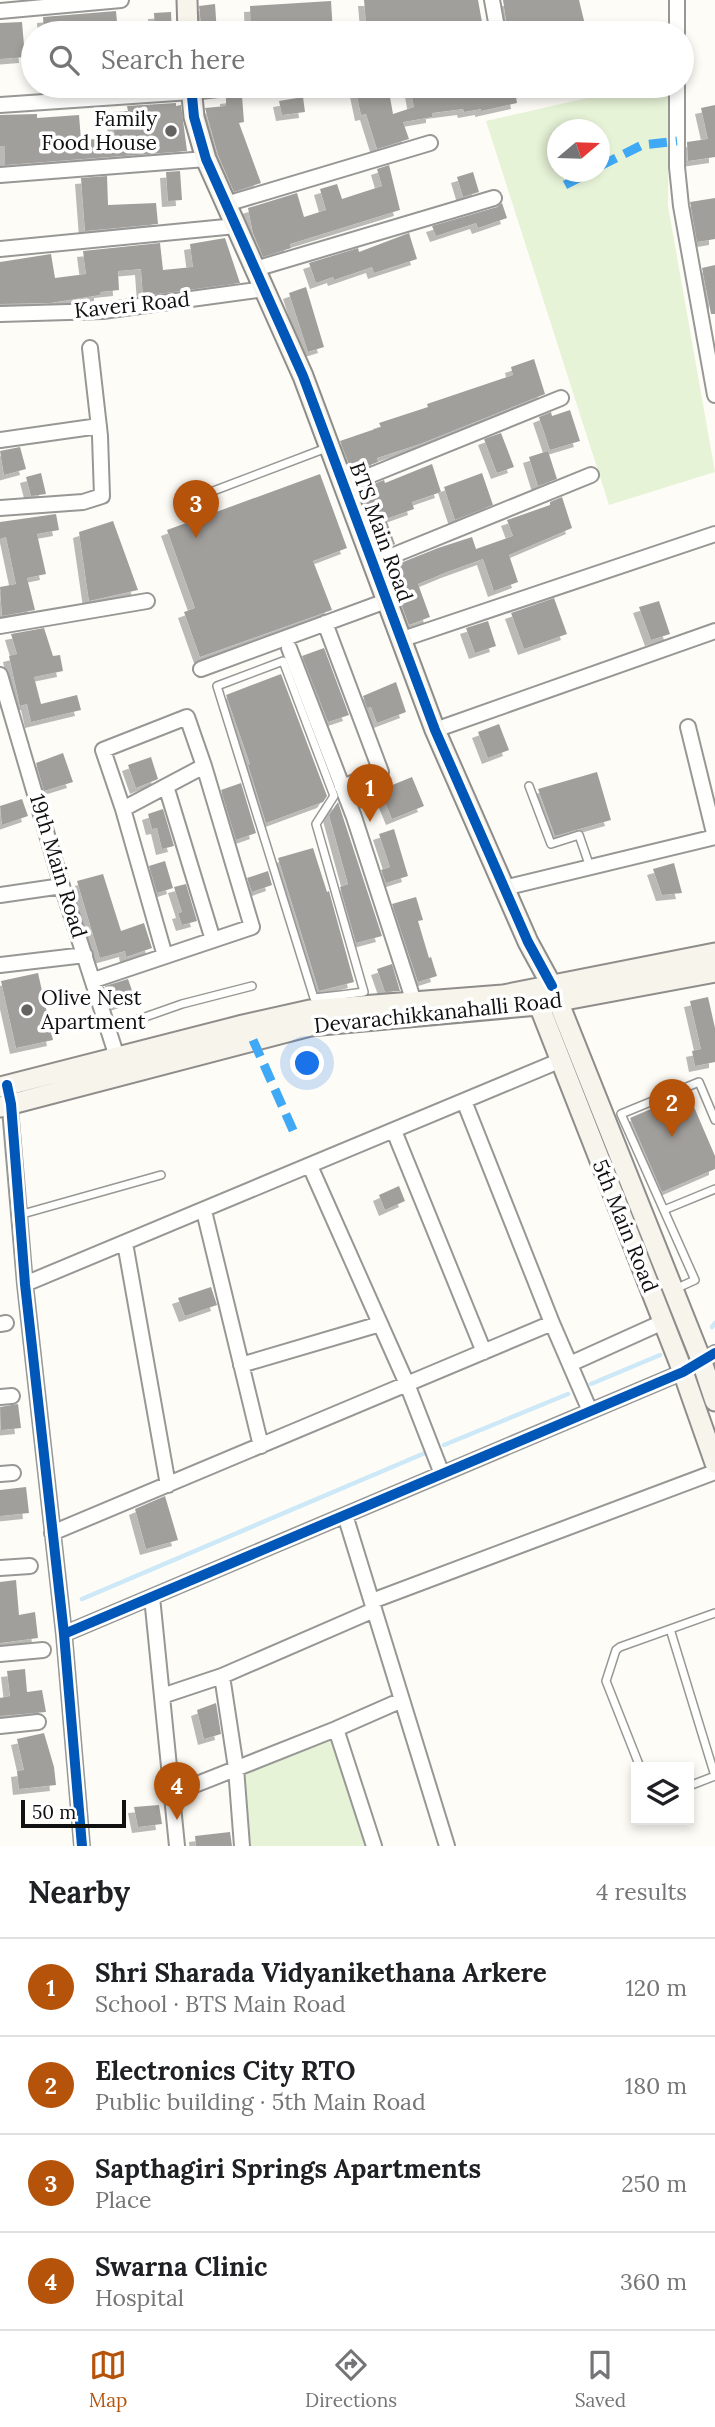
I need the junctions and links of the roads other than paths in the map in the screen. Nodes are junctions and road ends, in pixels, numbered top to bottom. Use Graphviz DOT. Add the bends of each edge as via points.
graph roads {
  1 [pos="121,0"];
  2 [pos="187,0"];
  3 [pos="492,0"];
  4 [pos="677,0"];
  5 [pos="0,10"];
  6 [pos="188,21"];
  7 [pos="496,21"];
  8 [pos="675,21"];
  9 [pos="84,98"];
  10 [pos="192,98"];
  11 [pos="677,98"];
  12 [pos="0,105"];
  13 [pos="430,143"];
  14 [pos="206,159"];
  15 [pos="0,175"];
  16 [pos="494,198"];
  17 [pos="226,204"];
  18 [pos="236,226"];
  19 [pos="0,248"];
  20 [pos="255,269"];
  21 [pos="264,289"];
  22 [pos="0,314"];
  23 [pos="711,347"];
  24 [pos="90,348"];
  25 [pos="715,395"];
  26 [pos="561,398"];
  27 [pos="99,426"];
  28 [pos="0,440"];
  29 [pos="330,447"];
  30 [pos="591,475"];
  31 [pos="344,486"];
  32 [pos="179,504"];
  33 [pos="0,508"];
  34 [pos="715,534"];
  35 [pos="372,564"];
  36 [pos="146,601"];
  37 [pos="386,601"];
  38 [pos="325,623"];
  39 [pos="0,626"];
  40 [pos="715,631"];
  41 [pos="400,640"];
  42 [pos="289,648"];
  43 [pos="201,668"];
  44 [pos="0,678"];
  45 [pos="688,727"];
  46 [pos="435,730"];
  47 [pos="204,765"];
  48 [pos="166,786"];
  49 [pos="529,786"];
  50 [pos="342,787"];
  51 [pos="123,808"];
  52 [pos="715,837"];
  53 [pos="590,867"];
  54 [pos="62,886"];
  55 [pos="504,888"];
  56 [pos="0,895"];
  57 [pos="213,940"];
  58 [pos="715,953"];
  59 [pos="85,955"];
  60 [pos="165,956"];
  61 [pos="0,965"];
  62 [pos="715,972"];
  63 [pos="94,981"];
  64 [pos="252,986"];
  65 [pos="545,996"];
  66 [pos="340,1001"];
  67 [pos="414,1002"];
  68 [pos="108,1030"];
  69 [pos="117,1057"];
  70 [pos="559,1061"];
  71 [pos="4,1096"];
  72 [pos="464,1101"];
  73 [pos="715,1120"];
  74 [pos="394,1131"];
  75 [pos="310,1166"];
  76 [pos="161,1175"];
  77 [pos="715,1189"];
  78 [pos="664,1210"];
  79 [pos="204,1211"];
  80 [pos="19,1215"];
  81 [pos="125,1243"];
  82 [pos="25,1284"];
  83 [pos="672,1291"];
  84 [pos="663,1322"];
  85 [pos="552,1323"];
  86 [pos="380,1324"];
  87 [pos="484,1352"];
  88 [pos="708,1358"];
  89 [pos="570,1364"];
  90 [pos="241,1365"];
  91 [pos="683,1372"];
  92 [pos="407,1384"];
  93 [pos="715,1401"];
  94 [pos="590,1411"];
  95 [pos="261,1446"];
  96 [pos="715,1463"];
  97 [pos="715,1472"];
  98 [pos="442,1474"];
  99 [pos="168,1485"];
  100 [pos="345,1515"];
  101 [pos="52,1533"];
  102 [pos="30,1566"];
  103 [pos="0,1568"];
  104 [pos="152,1597"];
  105 [pos="373,1606"];
  106 [pos="715,1613"];
  107 [pos="670,1629"];
  108 [pos="64,1634"];
  109 [pos="43,1650"];
  110 [pos="0,1654"];
  111 [pos="222,1676"];
  112 [pos="162,1696"];
  113 [pos="402,1700"];
  114 [pos="38,1722"];
  115 [pos="0,1726"];
  116 [pos="336,1729"];
  117 [pos="638,1762"];
  118 [pos="236,1768"];
  119 [pos="715,1776"];
  120 [pos="694,1784"];
  121 [pos="172,1794"];
  122 [pos="82,1846"];
  123 [pos="177,1846"];
  124 [pos="242,1846"];
  125 [pos="374,1846"];
  126 [pos="447,1846"];
  1 -- 5 [label="street"];
  2 -- 6 [label="main road"];
  3 -- 7 [label="street"];
  4 -- 8 [label="street"];
  9 -- 12 [label="street"];
  10 -- 14 [label="main road, BTS Main Road"];
  11 -- 23 [label="street" via="679,188"];
  13 -- 17 [label="street"];
  14 -- 15 [label="street"];
  14 -- 17 [label="main road, BTS Main Road"];
  16 -- 20 [label="street"];
  17 -- 18 [label="main road, BTS Main Road"];
  18 -- 19 [label="street"];
  18 -- 20 [label="main road, BTS Main Road"];
  20 -- 21 [label="main road, BTS Main Road"];
  21 -- 22 [label="street, Kaveri Road" via="103,311"];
  21 -- 29 [label="main road, BTS Main Road"];
  23 -- 25 [label="street"];
  24 -- 27 [label="street"];
  26 -- 31 [label="street"];
  27 -- 28 [label="street"];
  27 -- 33 [label="street" via="102,496 83,502"];
  29 -- 31 [label="main road, BTS Main Road"];
  29 -- 32 [label="lane"];
  30 -- 35 [label="street"];
  31 -- 35 [label="main road, BTS Main Road"];
  34 -- 41 [label="street"];
  35 -- 37 [label="main road, BTS Main Road"];
  36 -- 39 [label="street"];
  37 -- 38 [label="street"];
  37 -- 41 [label="main road, BTS Main Road"];
  38 -- 43 [label="street"];
  38 -- 50 [label="street" via="381,772"];
  40 -- 46 [label="street"];
  41 -- 46 [label="main road, BTS Main Road"];
  42 -- 50 [label="street"];
  44 -- 54 [label="street, 19th Main Road"];
  45 -- 52 [label="street"];
  46 -- 55 [label="main road, BTS Main Road"];
  47 -- 48 [label="street"];
  47 -- 51 [label="street" via="187,717 103,750"];
  47 -- 57 [label="street" via="252,927"];
  48 -- 51 [label="street"];
  48 -- 57 [label="street"];
  49 -- 53 [label="lane" via="551,844 579,835"];
  50 -- 67 [label="street"];
  51 -- 60 [label="street"];
  52 -- 53 [label="street"];
  53 -- 55 [label="street"];
  54 -- 56 [label="street"];
  54 -- 59 [label="street, 19th Main Road"];
  55 -- 65 [label="main road, BTS Main Road"];
  57 -- 60 [label="street"];
  58 -- 65 [label="main road, Devarachikkanahalli Road"];
  59 -- 61 [label="street"];
  59 -- 63 [label="street, 19th Main Road"];
  60 -- 63 [label="street"];
  62 -- 65 [label="main road, Devarachikkanahalli Road"];
  63 -- 68 [label="street, 19th Main Road"];
  64 -- 68 [label="lane"];
  65 -- 67 [label="main road, Devarachikkanahalli Road"];
  65 -- 70 [label="main road, 5th Main Road"];
  65 -- 71 [label="main road, Devarachikkanahalli Road" via="310,1026"];
  65 -- 83 [label="main road, 5th Main Road"];
  66 -- 66 [label="lane" via="365,992 316,824 334,796 283,661 217,686 314,998"];
  66 -- 67 [label="main road, Devarachikkanahalli Road"];
  66 -- 69 [label="main road, Devarachikkanahalli Road"];
  68 -- 69 [label="street, 19th Main Road"];
  69 -- 71 [label="main road, Devarachikkanahalli Road"];
  70 -- 72 [label="street"];
  70 -- 84 [label="main road, 5th Main Road"];
  71 -- 80 [label="street"];
  72 -- 74 [label="street"];
  72 -- 85 [label="street"];
  73 -- 78 [label="lane" via="699,1082 621,1114"];
  74 -- 75 [label="street"];
  74 -- 87 [label="street"];
  75 -- 79 [label="street"];
  75 -- 86 [label="street"];
  76 -- 80 [label="lane"];
  77 -- 78 [label="lane"];
  78 -- 83 [label="lane" via="695,1280"];
  79 -- 81 [label="street"];
  79 -- 90 [label="street"];
  80 -- 82 [label="street"];
  81 -- 82 [label="street"];
  81 -- 99 [label="street"];
  82 -- 101 [label="street"];
  83 -- 88 [label="main road, 5th Main Road"];
  84 -- 89 [label="street"];
  84 -- 91 [label="main road, 5th Main Road"];
  85 -- 87 [label="street"];
  85 -- 89 [label="street"];
  86 -- 90 [label="street"];
  86 -- 92 [label="street"];
  87 -- 92 [label="street"];
  88 -- 91 [label="street"];
  88 -- 93 [label="main road, 5th Main Road"];
  89 -- 94 [label="street"];
  90 -- 95 [label="street"];
  91 -- 94 [label="street"];
  91 -- 96 [label="main road, 5th Main Road"];
  92 -- 95 [label="street"];
  92 -- 98 [label="street"];
  94 -- 98 [label="street"];
  95 -- 99 [label="street"];
  97 -- 105 [label="street"];
  98 -- 100 [label="street"];
  99 -- 101 [label="street"];
  100 -- 104 [label="street"];
  100 -- 105 [label="street"];
  101 -- 108 [label="street"];
  102 -- 103 [label="street"];
  104 -- 108 [label="street"];
  104 -- 112 [label="street"];
  105 -- 111 [label="street"];
  105 -- 113 [label="street"];
  106 -- 107 [label="lane"];
  107 -- 117 [label="lane" via="616,1650 606,1681"];
  107 -- 119 [label="lane"];
  108 -- 122 [label="street"];
  109 -- 110 [label="street"];
  111 -- 112 [label="street"];
  111 -- 118 [label="street"];
  112 -- 121 [label="street"];
  113 -- 116 [label="street"];
  113 -- 126 [label="street"];
  114 -- 115 [label="street"];
  116 -- 118 [label="street"];
  116 -- 125 [label="street"];
  118 -- 121 [label="street"];
  118 -- 124 [label="street"];
  119 -- 120 [label="lane"];
  121 -- 123 [label="street"];
}
